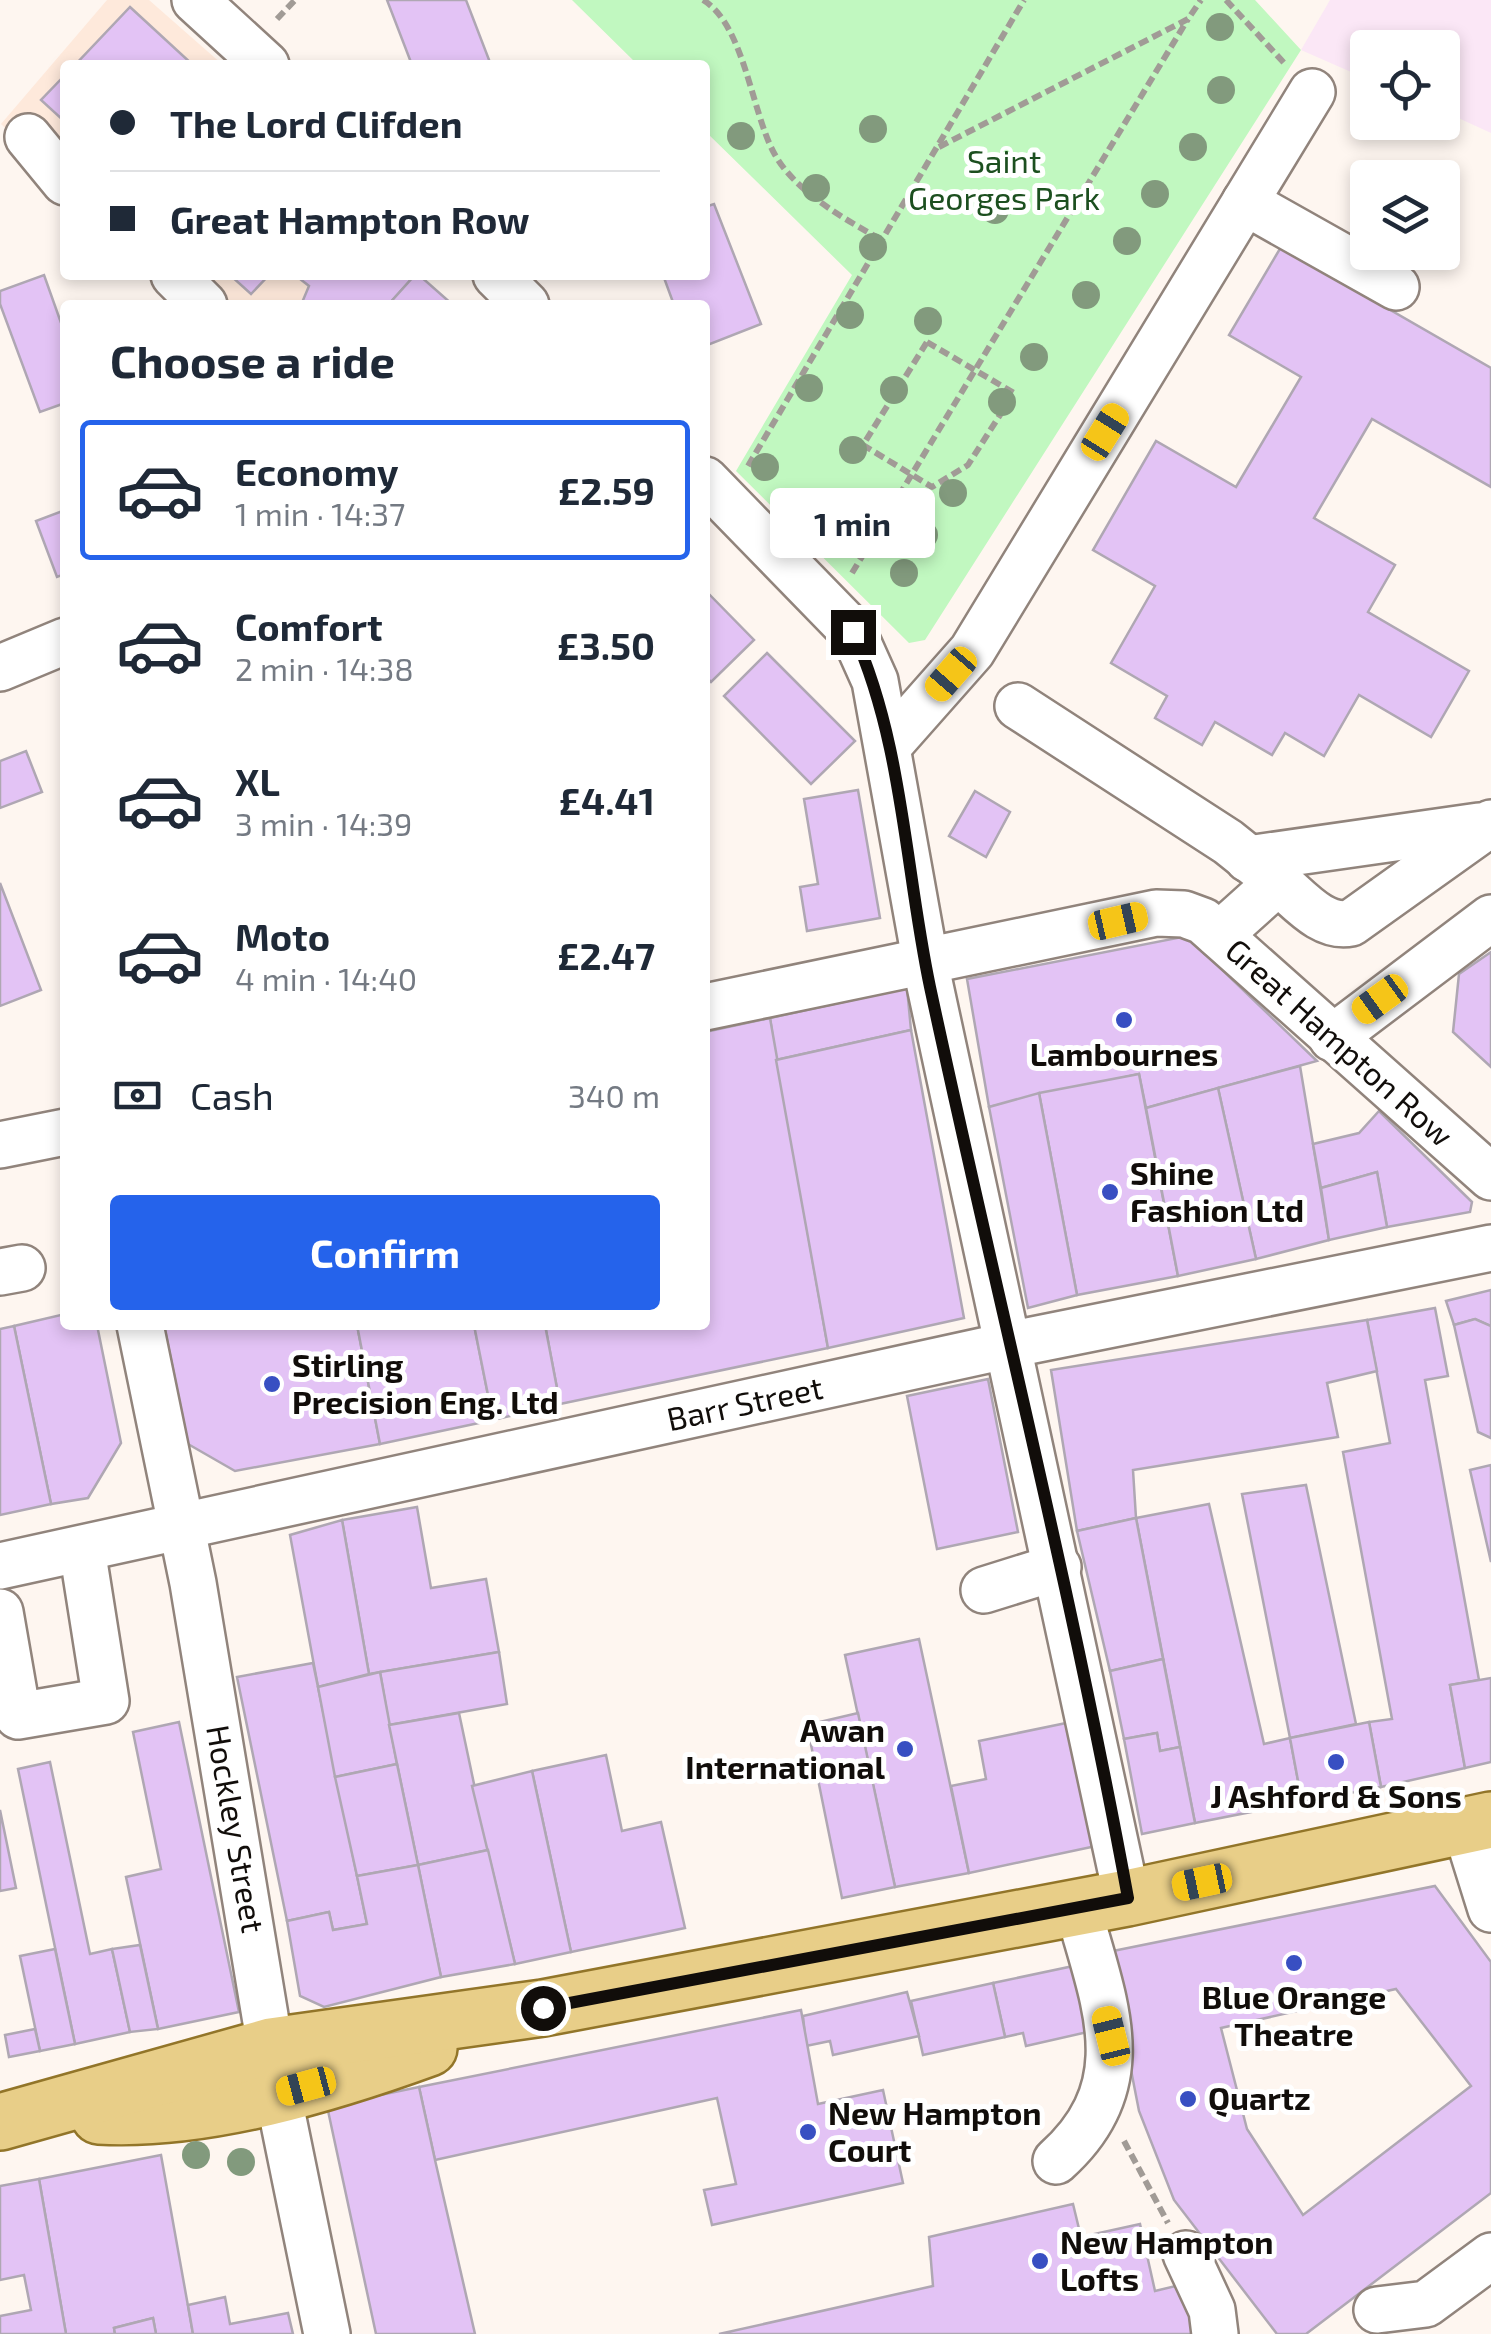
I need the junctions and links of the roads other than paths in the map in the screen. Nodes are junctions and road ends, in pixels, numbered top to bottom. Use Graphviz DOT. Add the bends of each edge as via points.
graph roads {
  1 [pos="195,0"];
  2 [pos="261,60"];
  3 [pos="1312,92"];
  4 [pos="28,137"];
  5 [pos="60,176"];
  6 [pos="1245,202"];
  7 [pos="179,280"];
  8 [pos="501,280"];
  9 [pos="1396,287"];
  10 [pos="199,300"];
  11 [pos="521,300"];
  12 [pos="716,491"];
  13 [pos="60,643"];
  14 [pos="2,661"];
  15 [pos="1018,706"];
  16 [pos="888,746"];
  17 [pos="1489,824"];
  18 [pos="1263,870"];
  19 [pos="1491,918"];
  20 [pos="1202,924"];
  21 [pos="926,964"];
  22 [pos="710,1005"];
  23 [pos="1332,1038"];
  24 [pos="60,1133"];
  25 [pos="0,1145"];
  26 [pos="1491,1177"];
  27 [pos="1491,1248"];
  28 [pos="141,1330"];
  29 [pos="1011,1345"];
  30 [pos="182,1528"];
  31 [pos="82,1550"];
  32 [pos="0,1566"];
  33 [pos="1058,1567"];
  34 [pos="984,1590"];
  35 [pos="0,1612"];
  36 [pos="1478,1823"];
  37 [pos="1102,1903"];
  38 [pos="1491,1909"];
  39 [pos="275,2070"];
  40 [pos="21,2118"];
  41 [pos="1056,2161"];
  42 [pos="1186,2254"];
  43 [pos="1491,2256"];
  44 [pos="1378,2310"];
  45 [pos="327,2334"];
  46 [pos="1215,2334"];
  1 -- 2 [label="street"];
  3 -- 6 [label="street"];
  4 -- 5 [label="street"];
  6 -- 9 [label="street"];
  6 -- 16 [label="street" via="972,650"];
  7 -- 10 [label="street"];
  8 -- 11 [label="street"];
  12 -- 16 [label="street" via="853,632 875,682"];
  13 -- 14 [label="street"];
  15 -- 18 [label="street"];
  16 -- 21 [label="street"];
  17 -- 18 [label="street"];
  17 -- 18 [label="street" via="1351,923 1337,926"];
  18 -- 20 [label="street"];
  19 -- 23 [label="street"];
  20 -- 21 [label="street" via="1156,913"];
  20 -- 23 [label="street, Great Hampton Row"];
  21 -- 22 [label="street"];
  21 -- 29 [label="street"];
  23 -- 26 [label="street, Great Hampton Row"];
  24 -- 25 [label="street"];
  27 -- 29 [label="street, Barr Street"];
  28 -- 30 [label="street, Hockley Street"];
  29 -- 30 [label="street, Barr Street"];
  29 -- 33 [label="street"];
  30 -- 31 [label="street, Barr Street"];
  30 -- 39 [label="street, Hockley Street"];
  31 -- 32 [label="street, Barr Street"];
  31 -- 35 [label="street" via="106,1700 18,1716"];
  33 -- 34 [label="street"];
  33 -- 37 [label="street"];
  36 -- 37 [label="main road"];
  36 -- 38 [label="street"];
  37 -- 39 [label="main road" via="543,2008 395,2060"];
  37 -- 41 [label="street" via="1111,2036 1103,2102 1076,2144"];
  39 -- 40 [label="main road"];
  39 -- 45 [label="street, Hockley Street"];
  42 -- 46 [label="street" via="1212,2310"];
  43 -- 44 [label="street" via="1426,2304"];
}
